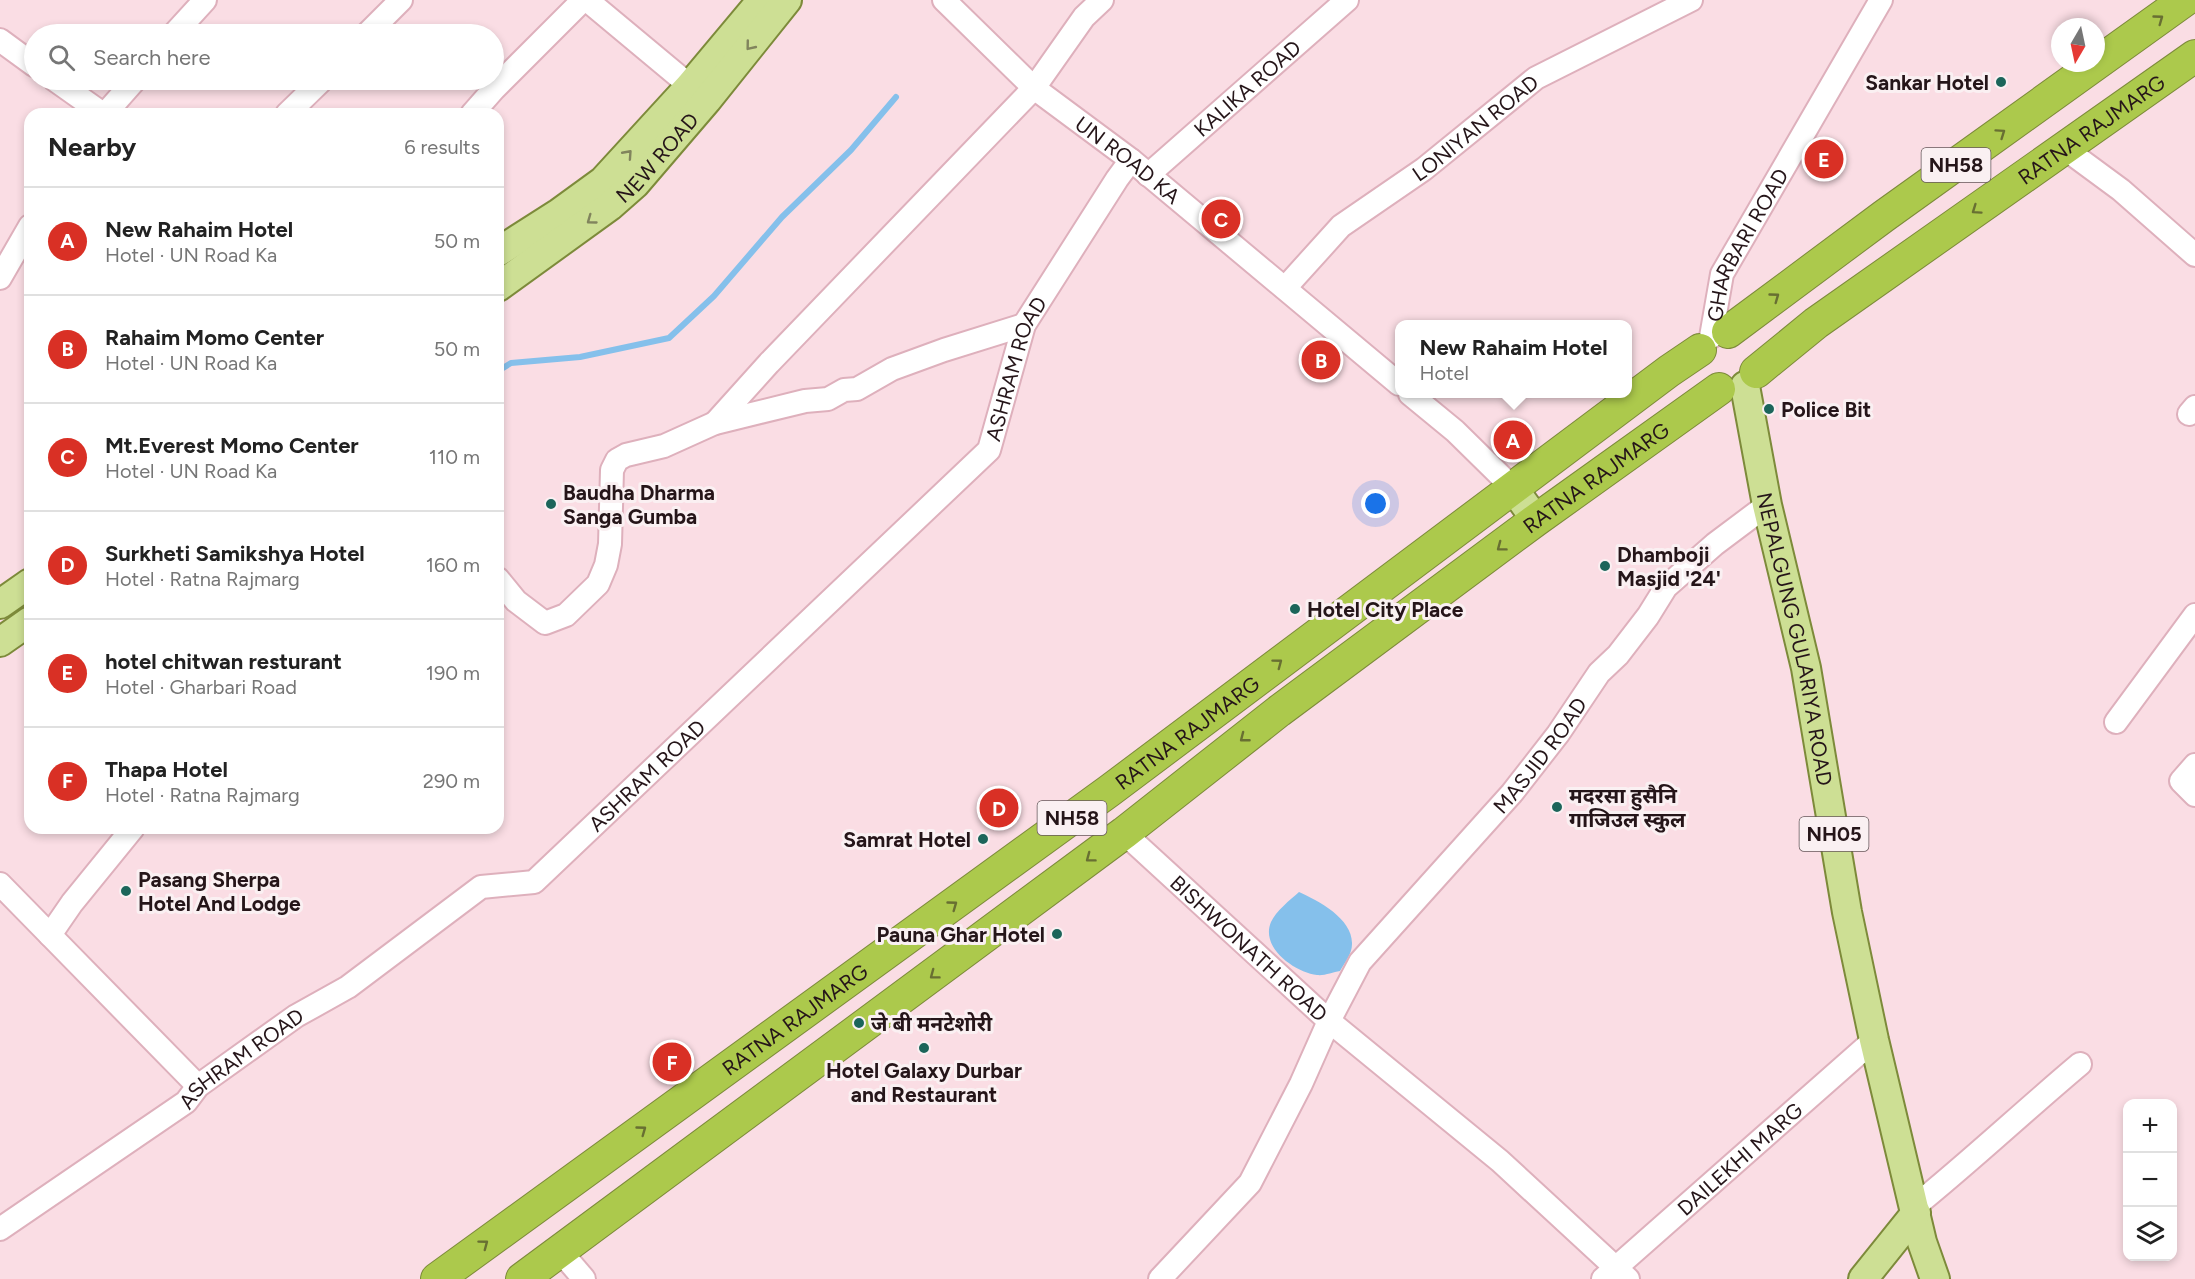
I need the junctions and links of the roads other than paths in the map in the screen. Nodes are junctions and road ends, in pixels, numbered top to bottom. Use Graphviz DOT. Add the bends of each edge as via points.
graph roads {
  1 [pos="205,0"];
  2 [pos="401,0"];
  3 [pos="585,0"];
  4 [pos="762,0"];
  5 [pos="787,0"];
  6 [pos="944,0"];
  7 [pos="1102,0"];
  8 [pos="1347,0"];
  9 [pos="1691,0"];
  10 [pos="1881,0"];
  11 [pos="2185,0"];
  12 [pos="183,24"];
  13 [pos="377,24"];
  14 [pos="0,40"];
  15 [pos="2195,56"];
  16 [pos="24,58"];
  17 [pos="504,82"];
  18 [pos="1034,88"];
  19 [pos="69,90"];
  20 [pos="126,90"];
  21 [pos="312,90"];
  22 [pos="496,90"];
  23 [pos="699,93"];
  24 [pos="95,108"];
  25 [pos="109,108"];
  26 [pos="293,108"];
  27 [pos="478,108"];
  28 [pos="2064,148"];
  29 [pos="1139,167"];
  30 [pos="24,236"];
  31 [pos="504,248"];
  32 [pos="2195,255"];
  33 [pos="0,278"];
  34 [pos="504,283"];
  35 [pos="1285,288"];
  36 [pos="1024,325"];
  37 [pos="1713,339"];
  38 [pos="1395,381"];
  39 [pos="1740,382"];
  40 [pos="1416,398"];
  41 [pos="715,423"];
  42 [pos="1513,488"];
  43 [pos="1767,505"];
  44 [pos="1536,520"];
  45 [pos="504,586"];
  46 [pos="24,587"];
  47 [pos="0,604"];
  48 [pos="2195,615"];
  49 [pos="24,625"];
  50 [pos="0,642"];
  51 [pos="2116,722"];
  52 [pos="2195,765"];
  53 [pos="2195,795"];
  54 [pos="1124,833"];
  55 [pos="128,834"];
  56 [pos="0,884"];
  57 [pos="50,935"];
  58 [pos="1329,1021"];
  59 [pos="1874,1040"];
  60 [pos="2080,1064"];
  61 [pos="198,1086"];
  62 [pos="1915,1210"];
  63 [pos="0,1229"];
  64 [pos="560,1251"];
  65 [pos="1616,1275"];
  66 [pos="437,1279"];
  67 [pos="522,1279"];
  68 [pos="584,1279"];
  69 [pos="1160,1279"];
  70 [pos="1863,1279"];
  71 [pos="1935,1279"];
  1 -- 12 [label="street"];
  2 -- 13 [label="street"];
  3 -- 17 [label="street"];
  3 -- 23 [label="street"];
  4 -- 23 [label="main road"];
  5 -- 23 [label="main road, NEW ROAD, one-way"];
  6 -- 18 [label="street, UN ROAD KA"];
  7 -- 18 [label="street" via="1084,17"];
  8 -- 29 [label="street, KALIKA ROAD"];
  9 -- 35 [label="street, LONIYAN ROAD" via="1536,78 1424,169 1341,226"];
  10 -- 37 [label="street, GHARBARI ROAD" via="1722,274"];
  37 -- 11 [label="highway, RATNA RAJMARG / NH58, one-way"];
  14 -- 16 [label="street"];
  15 -- 28 [label="highway, RATNA RAJMARG / NH58"];
  18 -- 29 [label="street, UN ROAD KA"];
  18 -- 41 [label="street"];
  19 -- 24 [label="street"];
  20 -- 25 [label="street"];
  21 -- 26 [label="street"];
  22 -- 27 [label="street"];
  31 -- 23 [label="main road, one-way" via="603,181"];
  23 -- 34 [label="main road, NEW ROAD, one-way" via="635,184"];
  28 -- 32 [label="street" via="2121,190"];
  28 -- 39 [label="highway, RATNA RAJMARG / NH58, one-way" via="1816,323"];
  29 -- 35 [label="street, UN ROAD KA"];
  29 -- 36 [label="street, ASHRAM ROAD" via="1117,179"];
  30 -- 33 [label="street"];
  35 -- 38 [label="street, UN ROAD KA"];
  36 -- 41 [label="street" via="892,369 857,389 844,390 828,399"];
  36 -- 61 [label="street, ASHRAM ROAD" via="989,450 534,882 481,887 348,987 296,1016"];
  37 -- 39 [label="highway" via="1698,360 1704,378 1710,385"];
  37 -- 39 [label="highway" via="1737,333 1753,344 1758,362"];
  37 -- 42 [label="highway, RATNA RAJMARG / NH58"];
  39 -- 43 [label="main road, NEPALGUNG GULARIYA ROAD / NH05"];
  39 -- 44 [label="highway, RATNA RAJMARG / NH58"];
  40 -- 42 [label="street"];
  41 -- 45 [label="street" via="664,446 617,460 612,470 606,565 598,584 566,615 545,623"];
  42 -- 44 [label="main road"];
  66 -- 42 [label="highway, RATNA RAJMARG / NH58, one-way" via="1108,791"];
  43 -- 58 [label="street, MASJID ROAD" via="1666,587 1512,793 1359,962"];
  43 -- 59 [label="main road, NEPALGUNG GULARIYA ROAD / NH05" via="1806,668"];
  44 -- 54 [label="highway, RATNA RAJMARG / NH58, one-way" via="1279,711"];
  46 -- 47 [label="main road"];
  48 -- 51 [label="street"];
  49 -- 50 [label="main road"];
  52 -- 53 [label="street" via="2181,781"];
  54 -- 58 [label="street, BISHWONATH ROAD"];
  54 -- 64 [label="highway, RATNA RAJMARG / NH58, one-way"];
  55 -- 57 [label="street"];
  56 -- 57 [label="street"];
  57 -- 61 [label="street"];
  58 -- 65 [label="street" via="1500,1161"];
  58 -- 69 [label="street, BISHWONATH ROAD" via="1250,1183"];
  59 -- 62 [label="main road, NEPALGUNG GULARIYA ROAD / NH05"];
  59 -- 65 [label="street, DAILEKHI MARG"];
  60 -- 62 [label="street"];
  61 -- 63 [label="street, ASHRAM ROAD" via="186,1102"];
  62 -- 70 [label="main road"];
  62 -- 71 [label="main road, NEPALGUNG GULARIYA ROAD / NH05"];
  64 -- 67 [label="highway, RATNA RAJMARG / NH58"];
  64 -- 68 [label="street"];
}
